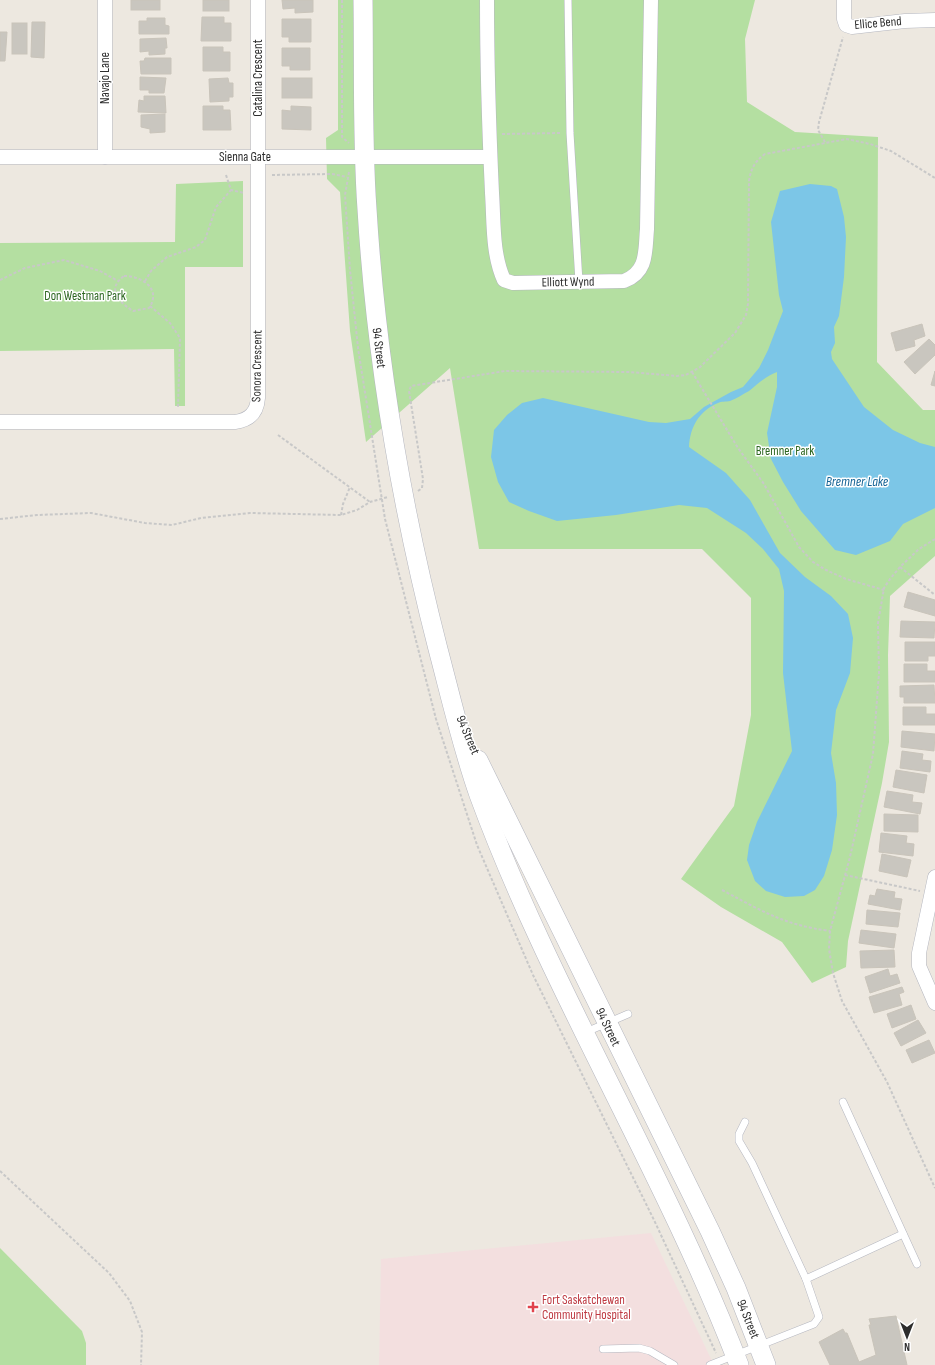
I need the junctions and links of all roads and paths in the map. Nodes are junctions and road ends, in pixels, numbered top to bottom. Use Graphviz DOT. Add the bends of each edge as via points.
graph roads {
  1 [pos="105,0"];
  2 [pos="258,0"];
  3 [pos="342,0"];
  4 [pos="364,0"];
  5 [pos="487,0"];
  6 [pos="568,0"];
  7 [pos="651,0"];
  8 [pos="844,0"];
  9 [pos="935,20"];
  10 [pos="846,25"];
  11 [pos="570,133"];
  12 [pos="489,134"];
  13 [pos="825,142"];
  14 [pos="357,156"];
  15 [pos="0,157"];
  16 [pos="105,157"];
  17 [pos="257,157"];
  18 [pos="490,157"];
  19 [pos="272,174"];
  20 [pos="226,175"];
  21 [pos="347,177"];
  22 [pos="935,178"];
  23 [pos="231,190"];
  24 [pos="244,193"];
  25 [pos="0,280"];
  26 [pos="118,281"];
  27 [pos="145,281"];
  28 [pos="579,282"];
  29 [pos="150,306"];
  30 [pos="692,372"];
  31 [pos="178,408"];
  32 [pos="0,422"];
  33 [pos="278,435"];
  34 [pos="350,487"];
  35 [pos="402,495"];
  36 [pos="382,498"];
  37 [pos="370,502"];
  38 [pos="341,515"];
  39 [pos="0,519"];
  40 [pos="935,539"];
  41 [pos="900,567"];
  42 [pos="884,590"];
  43 [pos="935,595"];
  44 [pos="448,690"];
  45 [pos="845,875"];
  46 [pos="935,877"];
  47 [pos="722,890"];
  48 [pos="919,891"];
  49 [pos="830,931"];
  50 [pos="935,1003"];
  51 [pos="628,1014"];
  52 [pos="607,1024"];
  53 [pos="584,1033"];
  54 [pos="843,1102"];
  55 [pos="745,1122"];
  56 [pos="0,1171"];
  57 [pos="935,1188"];
  58 [pos="903,1234"];
  59 [pos="917,1264"];
  60 [pos="806,1279"];
  61 [pos="759,1344"];
  62 [pos="603,1349"];
  63 [pos="731,1360"];
  64 [pos="142,1365"];
  65 [pos="674,1365"];
  66 [pos="710,1365"];
  67 [pos="766,1365"];
  1 -- 16 [label="street, Navajo Lane"];
  2 -- 17 [label="street, Catalina Crescent"];
  3 -- 14 [label="path" via="342,137"];
  4 -- 14 [label="main road, 94 Street"];
  5 -- 12 [label="street, Elliott Wynd"];
  6 -- 11 [label="lane"];
  7 -- 28 [label="street, Elliott Wynd" via="647,230 644,261 632,278"];
  8 -- 10 [label="street, Ellice Bend"];
  9 -- 10 [label="street, Ellice Bend" via="905,20 852,27"];
  10 -- 13 [label="path" via="819,122 818,130"];
  11 -- 12 [label="path"];
  11 -- 28 [label="lane"];
  12 -- 18 [label="street, Elliott Wynd"];
  13 -- 22 [label="path" via="847,139 870,144 891,151"];
  13 -- 30 [label="path" via="776,151 756,160 751,169 749,182 746,315 735,333"];
  14 -- 17 [label="street, Sienna Gate"];
  14 -- 18 [label="street, Sienna Gate"];
  14 -- 21 [label="path"];
  14 -- 35 [label="main road, 94 Street" via="369,239 378,337"];
  15 -- 16 [label="street, Sienna Gate"];
  16 -- 17 [label="street, Sienna Gate"];
  17 -- 32 [label="street, Sonora Crescent" via="258,398 256,410 251,416 235,422"];
  18 -- 28 [label="street, Elliott Wynd" via="496,249 504,280 513,283"];
  19 -- 21 [label="path" via="332,174"];
  20 -- 23 [label="path"];
  21 -- 36 [label="path" via="345,206 358,340"];
  23 -- 24 [label="path"];
  23 -- 27 [label="path" via="216,207 205,240 196,247 167,257 151,271"];
  25 -- 26 [label="path" via="25,268 64,260 100,270"];
  26 -- 27 [label="path" via="124,276 135,276"];
  26 -- 29 [label="path" via="116,295 126,307 139,311"];
  27 -- 29 [label="path" via="153,293 153,302"];
  29 -- 31 [label="path" via="170,323 180,338"];
  30 -- 35 [label="path" via="678,376 628,372 506,371 411,386 409,391 423,484 420,491"];
  30 -- 42 [label="path" via="738,448 764,484 799,547 813,562 826,570"];
  33 -- 34 [label="path"];
  34 -- 37 [label="path"];
  34 -- 38 [label="path"];
  35 -- 36 [label="path"];
  35 -- 44 [label="main road, 94 Street"];
  36 -- 37 [label="path"];
  36 -- 63 [label="path" via="385,519 436,719 478,845 533,976 654,1220"];
  37 -- 38 [label="path" via="353,512"];
  38 -- 39 [label="path" via="250,513 161,525 91,513"];
  40 -- 41 [label="path"];
  41 -- 42 [label="path"];
  41 -- 43 [label="path"];
  42 -- 45 [label="path" via="878,623 879,673 873,754"];
  44 -- 52 [label="main road, 94 Street" via="480,764"];
  44 -- 53 [label="main road, 94 Street" via="456,727 480,797 527,911"];
  45 -- 48 [label="path"];
  45 -- 49 [label="path"];
  46 -- 50 [label="street" via="919,952 919,966"];
  47 -- 49 [label="path" via="776,918"];
  49 -- 57 [label="path" via="830,962 842,1001 887,1082"];
  51 -- 52 [label="lane"];
  52 -- 53 [label="lane"];
  52 -- 61 [label="main road, 94 Street" via="710,1232"];
  53 -- 63 [label="main road, 94 Street" via="655,1174 722,1320"];
  54 -- 58 [label="lane"];
  55 -- 60 [label="lane" via="739,1134 739,1141 752,1163"];
  56 -- 64 [label="path" via="109,1273 130,1301 142,1332"];
  58 -- 59 [label="lane"];
  58 -- 60 [label="lane"];
  60 -- 61 [label="lane" via="818,1313 817,1321"];
  61 -- 63 [label="lane"];
  61 -- 67 [label="main road, 94 Street"];
  62 -- 65 [label="lane" via="639,1348 650,1351"];
  63 -- 66 [label="lane"];
}
